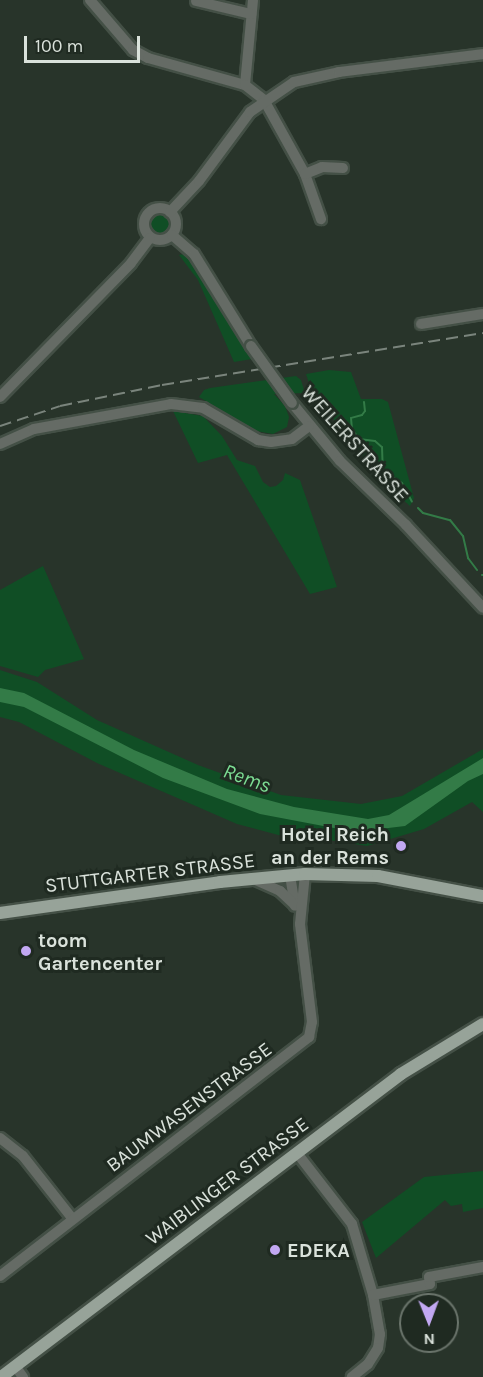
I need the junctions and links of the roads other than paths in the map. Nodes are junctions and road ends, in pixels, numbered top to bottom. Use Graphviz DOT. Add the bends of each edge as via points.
graph roads {
  1 [pos="90,0"];
  2 [pos="253,0"];
  3 [pos="196,1"];
  4 [pos="251,14"];
  5 [pos="483,54"];
  6 [pos="245,85"];
  7 [pos="264,100"];
  8 [pos="343,168"];
  9 [pos="305,174"];
  10 [pos="170,212"];
  11 [pos="321,219"];
  12 [pos="172,235"];
  13 [pos="150,238"];
  14 [pos="483,314"];
  15 [pos="421,324"];
  16 [pos="0,397"];
  17 [pos="309,426"];
  18 [pos="0,444"];
  19 [pos="483,608"];
  20 [pos="305,874"];
  21 [pos="290,875"];
  22 [pos="250,878"];
  23 [pos="483,896"];
  24 [pos="295,905"];
  25 [pos="0,913"];
  26 [pos="300,924"];
  27 [pos="483,1024"];
  28 [pos="0,1138"];
  29 [pos="297,1153"];
  30 [pos="72,1218"];
  31 [pos="483,1267"];
  32 [pos="0,1276"];
  33 [pos="373,1295"];
  34 [pos="15,1366"];
  35 [pos="1,1377"];
  36 [pos="23,1377"];
  37 [pos="352,1377"];
  1 -- 6 [label="street" via="133,50 148,58"];
  2 -- 4 [label="street"];
  3 -- 4 [label="street"];
  4 -- 6 [label="street"];
  5 -- 7 [label="street" via="317,75 294,82"];
  6 -- 7 [label="street"];
  7 -- 9 [label="street"];
  7 -- 10 [label="street" via="250,112 199,181"];
  8 -- 9 [label="street" via="322,167"];
  9 -- 11 [label="street"];
  10 -- 12 [label="street" via="176,226"];
  10 -- 13 [label="street" via="160,208 147,214 144,229"];
  12 -- 13 [label="street" via="164,240"];
  12 -- 17 [label="street, WEILERSTRASSE, bridge" via="194,254 251,346"];
  13 -- 16 [label="street" via="131,263"];
  14 -- 15 [label="street"];
  17 -- 18 [label="street" via="292,439 258,440 203,408 171,404 34,429"];
  17 -- 19 [label="street, WEILERSTRASSE"];
  20 -- 21 [label="main road, STUTTGARTER STRASSE"];
  20 -- 23 [label="main road, STUTTGARTER STRASSE" via="378,876"];
  20 -- 26 [label="street, BAUMWASENSTRASSE"];
  21 -- 22 [label="main road, STUTTGARTER STRASSE"];
  21 -- 24 [label="street, BAUMWASENSTRASSE"];
  22 -- 24 [label="street" via="280,891"];
  22 -- 25 [label="main road, STUTTGARTER STRASSE"];
  24 -- 26 [label="street, BAUMWASENSTRASSE"];
  26 -- 30 [label="street, BAUMWASENSTRASSE" via="312,1022 309,1037"];
  27 -- 29 [label="main road, WAIBLINGER STRASSE" via="401,1074"];
  28 -- 30 [label="street" via="23,1156"];
  29 -- 33 [label="street" via="352,1224"];
  29 -- 34 [label="main road, WAIBLINGER STRASSE"];
  30 -- 32 [label="street, BAUMWASENSTRASSE"];
  31 -- 33 [label="street" via="429,1277 430,1284"];
  33 -- 37 [label="street" via="380,1334 378,1348 368,1364"];
  34 -- 35 [label="main road, WAIBLINGER STRASSE"];
  34 -- 36 [label="street"];
}
